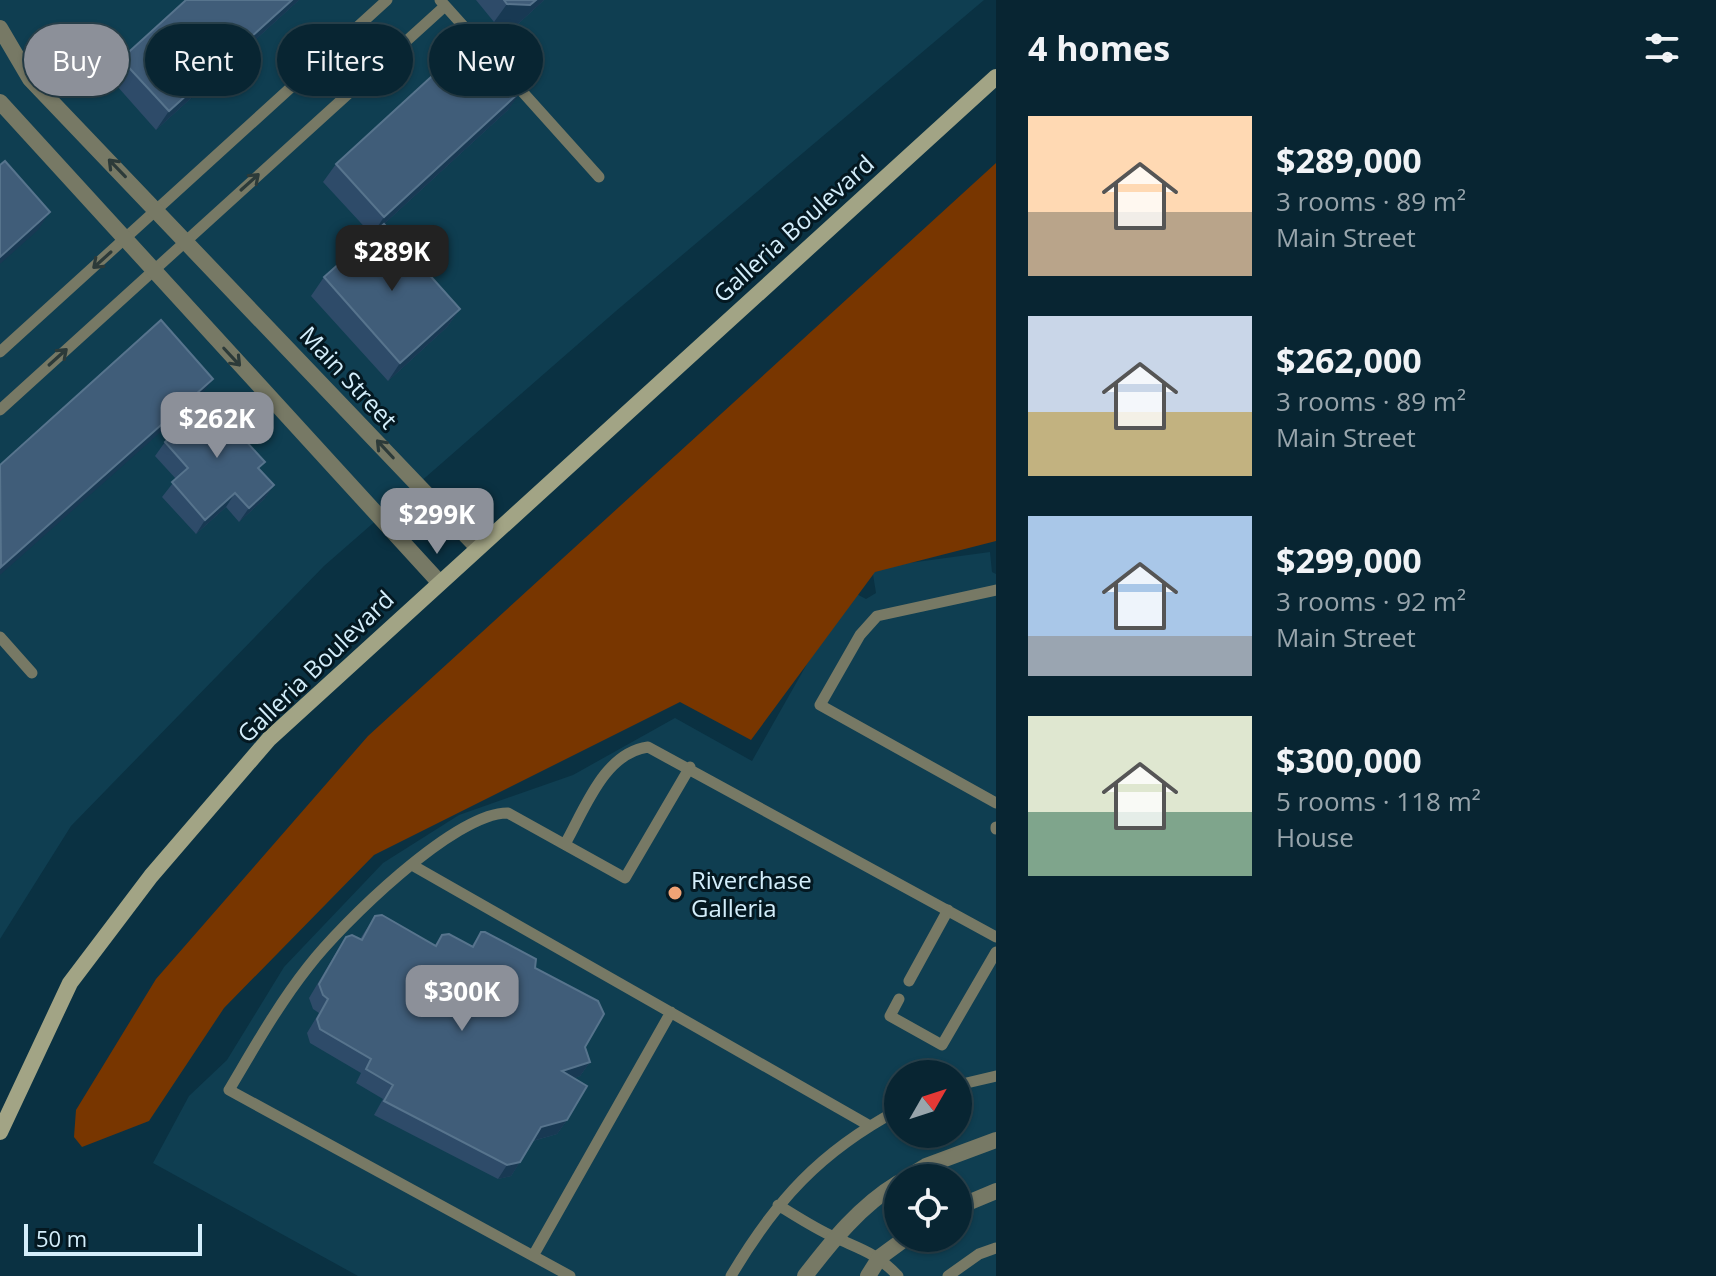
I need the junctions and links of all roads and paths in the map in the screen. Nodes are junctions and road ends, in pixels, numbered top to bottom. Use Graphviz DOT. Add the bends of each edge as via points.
graph roads {
  1 [pos="387,0"];
  2 [pos="442,3"];
  3 [pos="0,28"];
  4 [pos="996,77"];
  5 [pos="0,102"];
  6 [pos="599,177"];
  7 [pos="157,209"];
  8 [pos="124,240"];
  9 [pos="186,240"];
  10 [pos="153,271"];
  11 [pos="0,352"];
  12 [pos="0,410"];
  13 [pos="477,547"];
  14 [pos="439,582"];
  15 [pos="996,590"];
  16 [pos="0,637"];
  17 [pos="32,673"];
  18 [pos="690,767"];
  19 [pos="996,803"];
  20 [pos="565,844"];
  21 [pos="412,865"];
  22 [pos="948,910"];
  23 [pos="996,937"];
  24 [pos="996,952"];
  25 [pos="909,981"];
  26 [pos="899,999"];
  27 [pos="671,1012"];
  28 [pos="996,1076"];
  29 [pos="972,1082"];
  30 [pos="884,1118"];
  31 [pos="870,1126"];
  32 [pos="0,1132"];
  33 [pos="996,1140"];
  34 [pos="931,1164"];
  35 [pos="996,1191"];
  36 [pos="884,1192"];
  37 [pos="972,1201"];
  38 [pos="778,1205"];
  39 [pos="835,1237"];
  40 [pos="996,1248"];
  41 [pos="887,1252"];
  42 [pos="533,1256"];
  43 [pos="880,1257"];
  44 [pos="570,1276"];
  45 [pos="731,1276"];
  46 [pos="805,1276"];
  47 [pos="868,1276"];
  48 [pos="898,1276"];
  49 [pos="948,1276"];
  1 -- 7 [label="lane"];
  2 -- 6 [label="lane"];
  9 -- 2 [label="lane, one-way"];
  7 -- 3 [label="street, Main Street, one-way" via="30,79"];
  4 -- 13 [label="main road, Galleria Boulevard"];
  5 -- 8 [label="street"];
  7 -- 8 [label="lane"];
  7 -- 9 [label="street, Main Street"];
  8 -- 10 [label="street"];
  8 -- 11 [label="lane, one-way"];
  9 -- 10 [label="lane"];
  13 -- 9 [label="street, Main Street, one-way"];
  12 -- 10 [label="lane, one-way"];
  10 -- 14 [label="street, one-way"];
  13 -- 14 [label="main road, Galleria Boulevard"];
  14 -- 32 [label="main road, Galleria Boulevard" via="269,739 151,876 70,983"];
  15 -- 19 [label="lane" via="877,616 860,635 820,705"];
  16 -- 17 [label="lane"];
  18 -- 20 [label="lane" via="648,747 631,749 613,764"];
  18 -- 20 [label="lane" via="625,878"];
  18 -- 22 [label="lane"];
  20 -- 21 [label="lane" via="508,813 495,812"];
  21 -- 27 [label="lane"];
  21 -- 42 [label="lane" via="311,963 229,1090"];
  22 -- 23 [label="lane"];
  22 -- 25 [label="lane"];
  24 -- 26 [label="lane" via="942,1045 890,1016"];
  27 -- 31 [label="lane"];
  27 -- 42 [label="lane"];
  28 -- 29 [label="lane"];
  30 -- 31 [label="lane"];
  31 -- 38 [label="lane" via="830,1151"];
  33 -- 34 [label="street"];
  35 -- 37 [label="street"];
  36 -- 39 [label="street"];
  38 -- 39 [label="lane"];
  38 -- 45 [label="lane"];
  39 -- 43 [label="lane"];
  39 -- 46 [label="street"];
  40 -- 49 [label="lane"];
  41 -- 43 [label="street"];
  42 -- 44 [label="lane"];
  43 -- 47 [label="street"];
  43 -- 48 [label="lane"];
}
